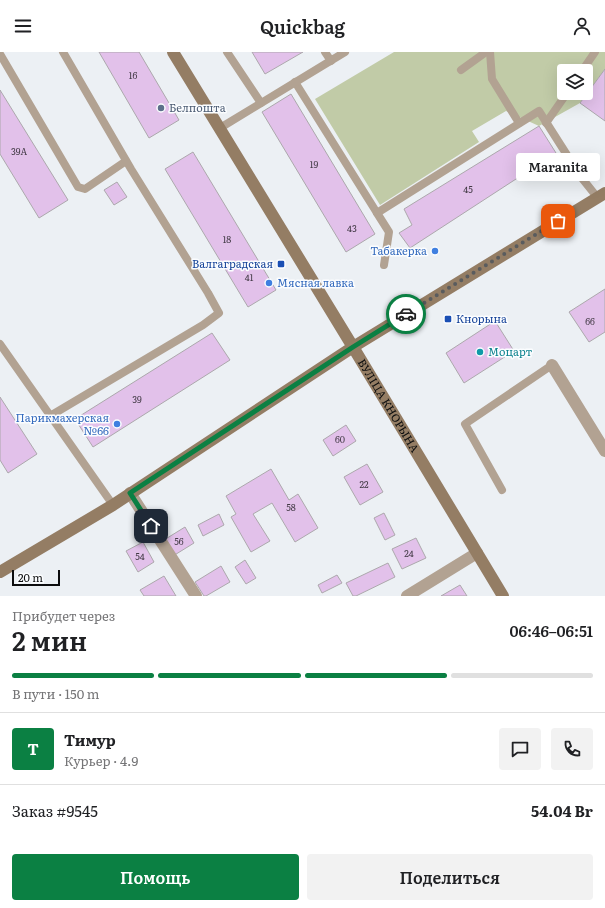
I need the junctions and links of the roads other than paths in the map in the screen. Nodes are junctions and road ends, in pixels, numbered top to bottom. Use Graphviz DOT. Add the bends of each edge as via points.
graph roads {
  1 [pos="63,52"];
  2 [pos="173,52"];
  3 [pos="227,52"];
  4 [pos="325,52"];
  5 [pos="345,52"];
  6 [pos="486,52"];
  7 [pos="490,52"];
  8 [pos="595,52"];
  9 [pos="0,54"];
  10 [pos="330,61"];
  11 [pos="587,64"];
  12 [pos="460,70"];
  13 [pos="296,82"];
  14 [pos="562,100"];
  15 [pos="261,104"];
  16 [pos="519,123"];
  17 [pos="546,123"];
  18 [pos="220,128"];
  19 [pos="126,161"];
  20 [pos="601,195"];
  21 [pos="377,213"];
  22 [pos="384,265"];
  23 [pos="0,344"];
  24 [pos="353,347"];
  25 [pos="552,365"];
  26 [pos="50,416"];
  27 [pos="605,451"];
  28 [pos="502,490"];
  29 [pos="130,493"];
  30 [pos="113,504"];
  31 [pos="477,553"];
  32 [pos="0,572"];
  33 [pos="196,596"];
  34 [pos="407,596"];
  35 [pos="503,596"];
  1 -- 19 [label="lane"];
  2 -- 18 [label="main road, ВУЛІЦА КНОРЫНА"];
  3 -- 15 [label="lane"];
  4 -- 10 [label="lane"];
  5 -- 10 [label="lane"];
  6 -- 12 [label="lane"];
  7 -- 16 [label="lane" via="492,79"];
  8 -- 11 [label="lane"];
  9 -- 19 [label="lane" via="78,187 85,189"];
  10 -- 13 [label="lane"];
  13 -- 15 [label="lane"];
  13 -- 21 [label="lane"];
  14 -- 17 [label="lane"];
  15 -- 18 [label="lane"];
  16 -- 17 [label="lane" via="538,111"];
  16 -- 21 [label="lane"];
  17 -- 20 [label="lane" via="581,177"];
  18 -- 24 [label="main road, ВУЛІЦА КНОРЫНА"];
  19 -- 26 [label="lane" via="219,313"];
  20 -- 24 [label="main road"];
  21 -- 22 [label="lane" via="389,232"];
  23 -- 26 [label="lane"];
  24 -- 29 [label="main road"];
  24 -- 31 [label="main road, ВУЛІЦА КНОРЫНА"];
  25 -- 27 [label="street"];
  25 -- 28 [label="lane" via="465,424"];
  26 -- 30 [label="lane"];
  29 -- 30 [label="main road"];
  29 -- 33 [label="street"];
  30 -- 32 [label="main road"];
  31 -- 34 [label="street"];
  31 -- 35 [label="main road, ВУЛІЦА КНОРЫНА"];
}
